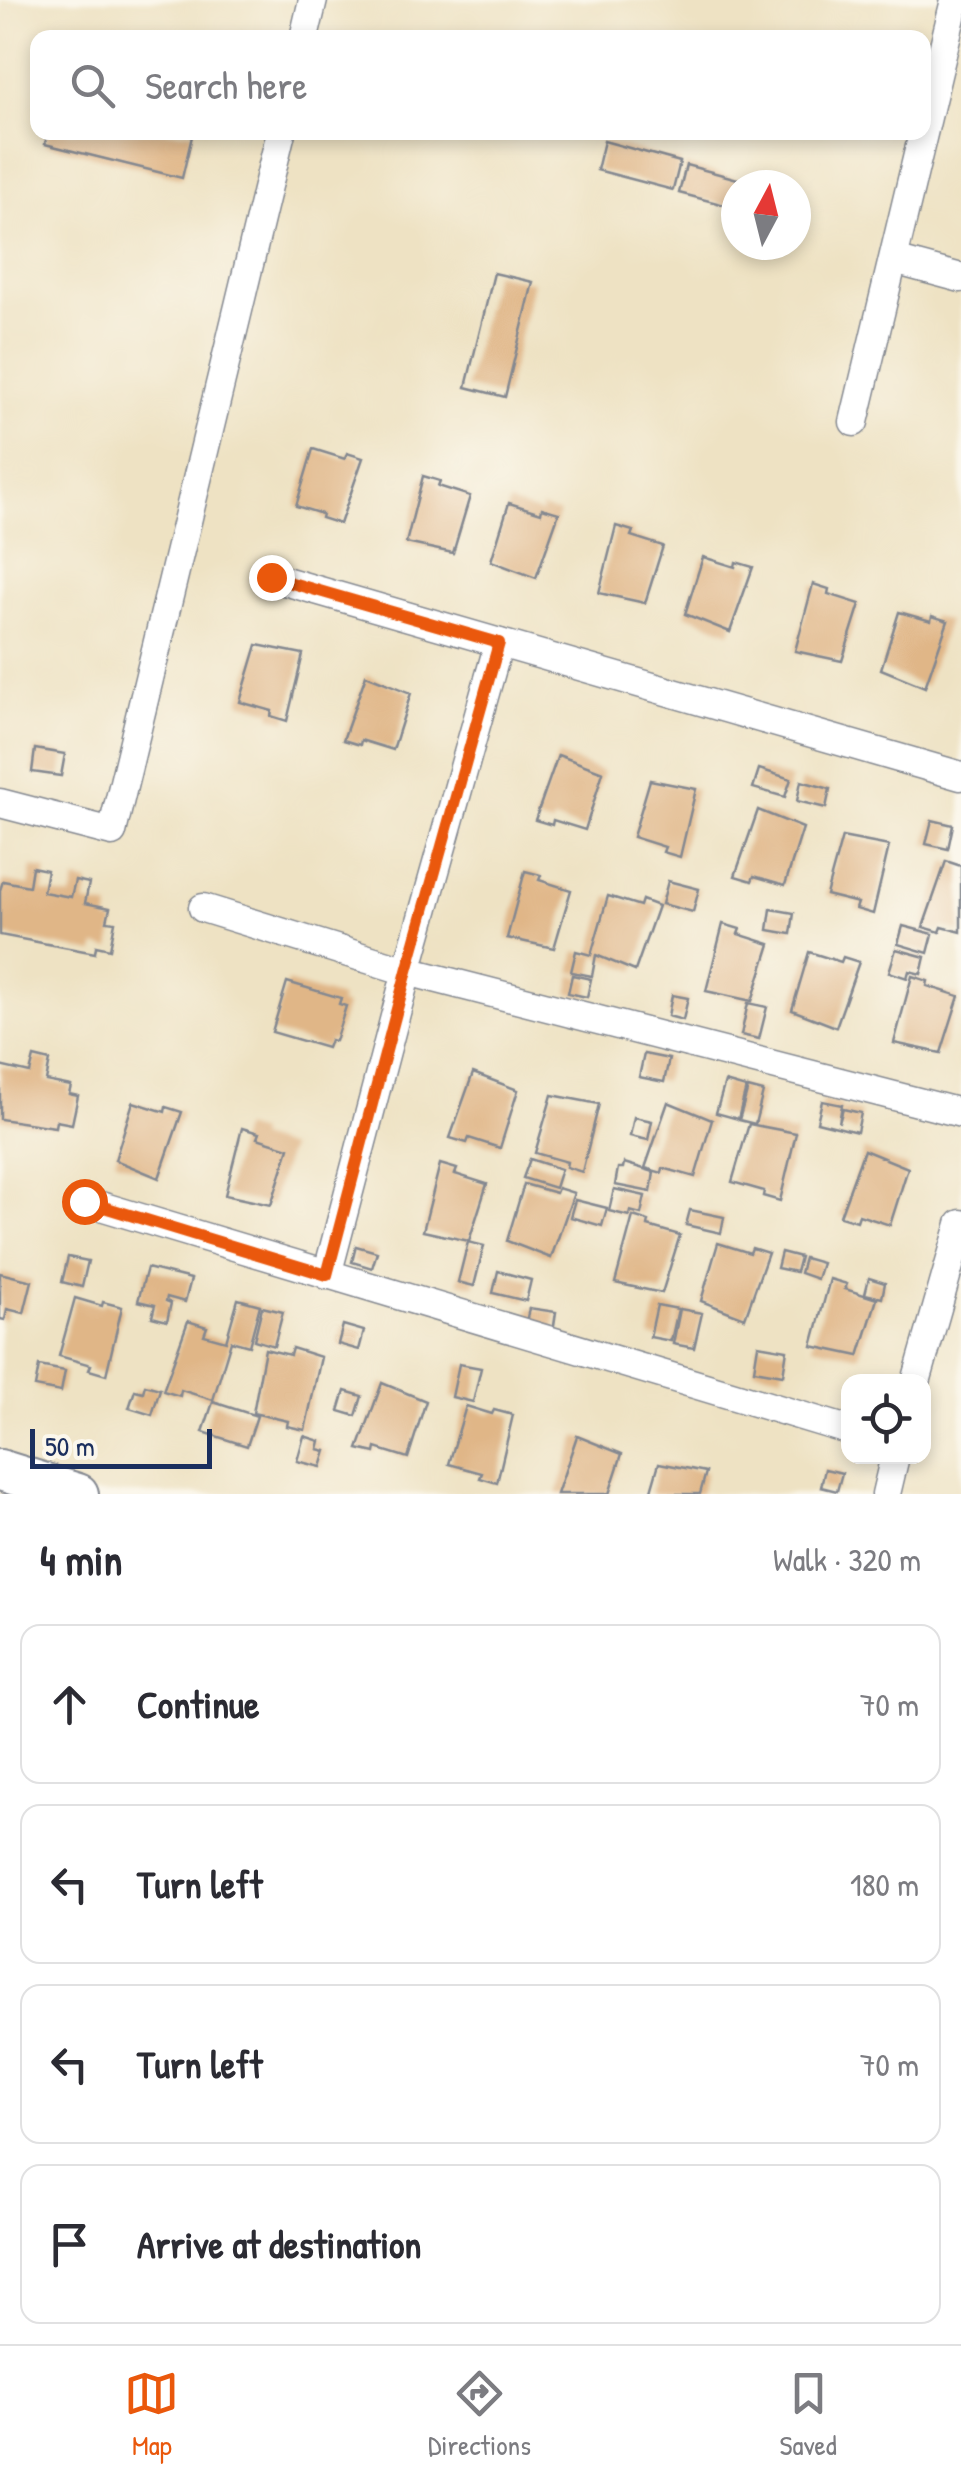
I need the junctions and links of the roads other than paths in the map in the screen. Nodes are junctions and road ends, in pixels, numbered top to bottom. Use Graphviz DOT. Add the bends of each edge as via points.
graph roads {
  1 [pos="955,0"];
  2 [pos="309,1"];
  3 [pos="305,30"];
  4 [pos="931,102"];
  5 [pos="278,140"];
  6 [pos="922,140"];
  7 [pos="894,260"];
  8 [pos="961,278"];
  9 [pos="854,422"];
  10 [pos="271,577"];
  11 [pos="499,643"];
  12 [pos="961,776"];
  13 [pos="0,804"];
  14 [pos="203,908"];
  15 [pos="407,971"];
  16 [pos="961,1113"];
  17 [pos="84,1201"];
  18 [pos="961,1224"];
  19 [pos="327,1275"];
  20 [pos="918,1374"];
  21 [pos="841,1428"];
  22 [pos="893,1464"];
  23 [pos="0,1470"];
  24 [pos="78,1494"];
  25 [pos="886,1494"];
  1 -- 4 [label="street"];
  2 -- 3 [label="street"];
  5 -- 13 [label="street" via="112,832"];
  6 -- 7 [label="street"];
  7 -- 8 [label="street"];
  7 -- 9 [label="street"];
  10 -- 11 [label="street"];
  11 -- 12 [label="street"];
  11 -- 15 [label="street"];
  14 -- 15 [label="street"];
  15 -- 16 [label="street"];
  15 -- 19 [label="street"];
  17 -- 19 [label="street"];
  18 -- 20 [label="street"];
  19 -- 21 [label="street"];
  22 -- 25 [label="street"];
  23 -- 24 [label="highway"];
}
